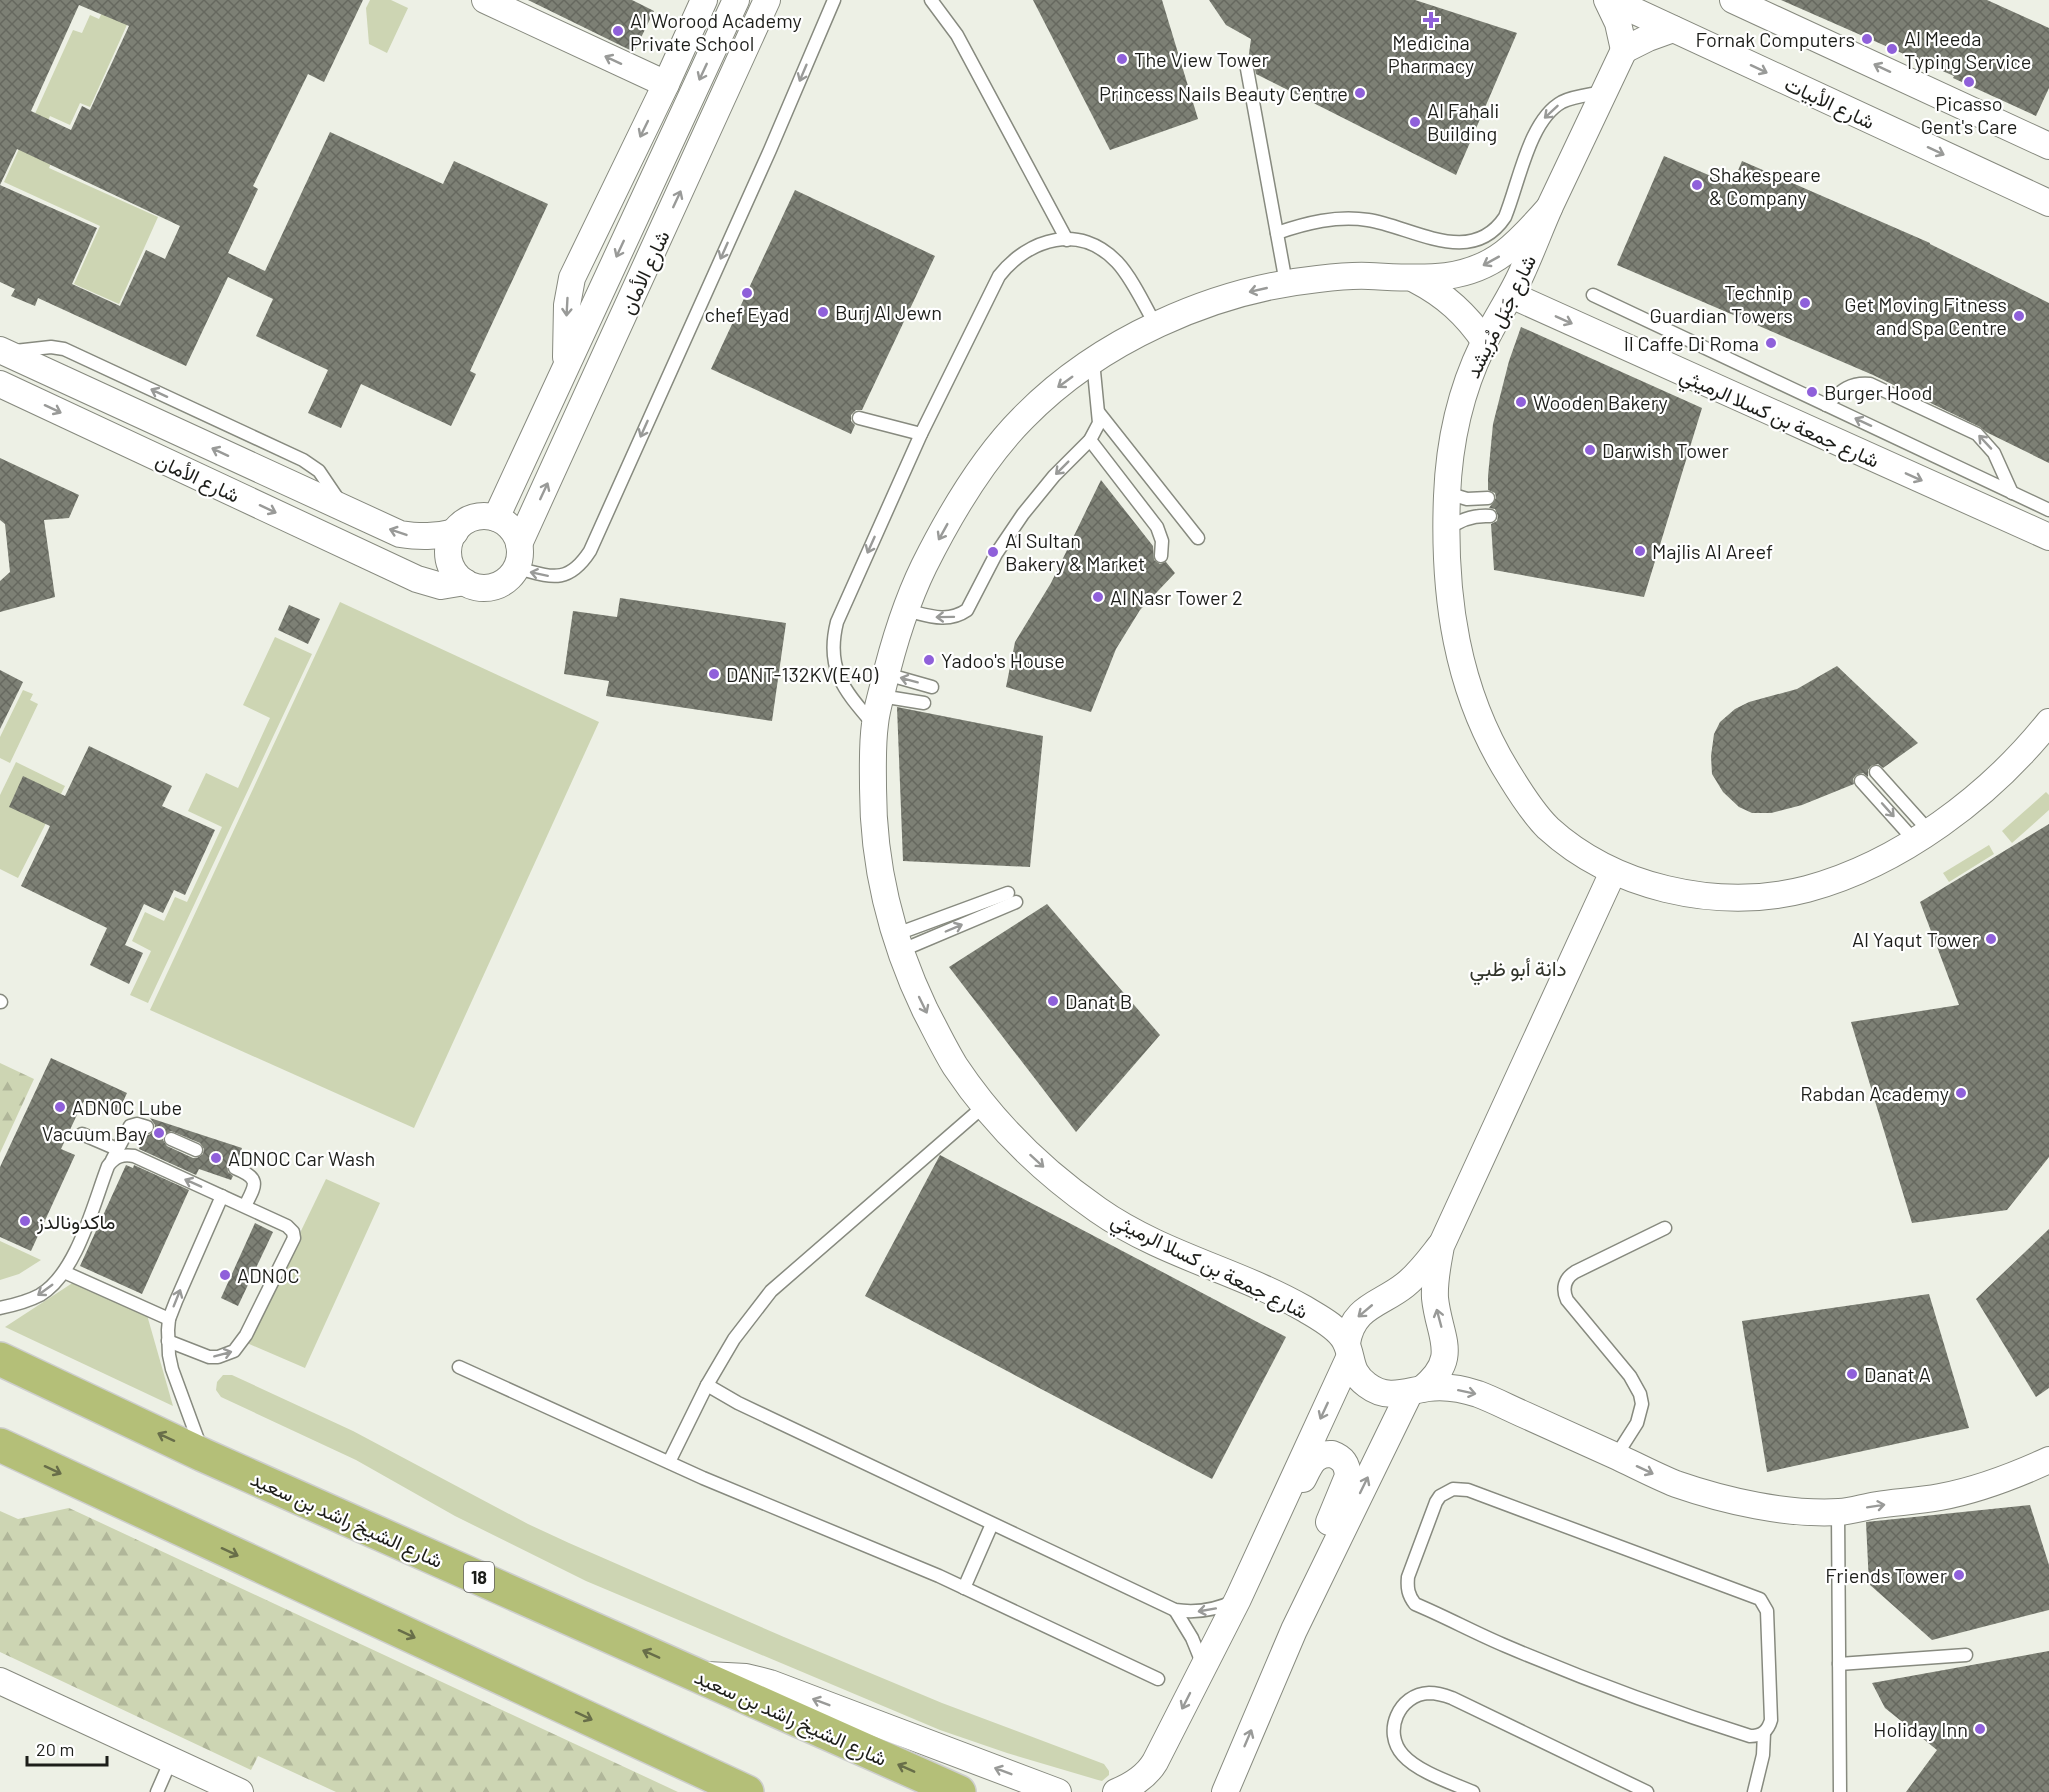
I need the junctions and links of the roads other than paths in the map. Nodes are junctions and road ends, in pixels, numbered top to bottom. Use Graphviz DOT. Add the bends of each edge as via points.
graph roads {
  1 [pos="485,0"];
  2 [pos="704,0"];
  3 [pos="736,0"];
  4 [pos="767,0"];
  5 [pos="834,0"];
  6 [pos="931,0"];
  7 [pos="1609,0"];
  8 [pos="1733,0"];
  9 [pos="1673,29"];
  10 [pos="1624,50"];
  11 [pos="1247,69"];
  12 [pos="666,84"];
  13 [pos="1604,92"];
  14 [pos="2049,146"];
  15 [pos="2049,203"];
  16 [pos="1549,208"];
  17 [pos="1276,233"];
  18 [pos="1067,240"];
  19 [pos="1416,279"];
  20 [pos="1286,283"];
  21 [pos="1511,295"];
  22 [pos="1593,295"];
  23 [pos="1156,326"];
  24 [pos="1485,342"];
  25 [pos="2,351"];
  26 [pos="1093,362"];
  27 [pos="566,366"];
  28 [pos="0,384"];
  29 [pos="1826,405"];
  30 [pos="1099,413"];
  31 [pos="859,418"];
  32 [pos="921,434"];
  33 [pos="1090,440"];
  34 [pos="1447,493"];
  35 [pos="2012,493"];
  36 [pos="1488,498"];
  37 [pos="2049,510"];
  38 [pos="1490,516"];
  39 [pos="496,519"];
  40 [pos="1446,531"];
  41 [pos="455,532"];
  42 [pos="2049,537"];
  43 [pos="1198,538"];
  44 [pos="518,556"];
  45 [pos="1161,556"];
  46 [pos="465,582"];
  47 [pos="905,610"];
  48 [pos="884,685"];
  49 [pos="932,687"];
  50 [pos="924,703"];
  51 [pos="2049,722"];
  52 [pos="874,725"];
  53 [pos="1876,772"];
  54 [pos="1861,781"];
  55 [pos="1922,835"];
  56 [pos="1613,872"];
  57 [pos="897,943"];
  58 [pos="984,1106"];
  59 [pos="147,1127"];
  60 [pos="82,1134"];
  61 [pos="171,1139"];
  62 [pos="196,1150"];
  63 [pos="114,1154"];
  64 [pos="235,1168"];
  65 [pos="222,1196"];
  66 [pos="245,1206"];
  67 [pos="1665,1228"];
  68 [pos="1441,1246"];
  69 [pos="64,1272"];
  70 [pos="0,1308"];
  71 [pos="169,1319"];
  72 [pos="168,1341"];
  73 [pos="1348,1351"];
  74 [pos="0,1359"];
  75 [pos="459,1366"];
  76 [pos="707,1385"];
  77 [pos="1415,1391"];
  78 [pos="0,1445"];
  79 [pos="204,1455"];
  80 [pos="1616,1456"];
  81 [pos="2049,1460"];
  82 [pos="669,1462"];
  83 [pos="1838,1512"];
  84 [pos="992,1524"];
  85 [pos="964,1588"];
  86 [pos="1238,1599"];
  87 [pos="1175,1611"];
  88 [pos="1294,1630"];
  89 [pos="1966,1655"];
  90 [pos="1839,1664"];
  91 [pos="1204,1668"];
  92 [pos="699,1675"];
  93 [pos="1158,1679"];
  94 [pos="0,1681"];
  95 [pos="1764,1733"];
  96 [pos="171,1760"];
  97 [pos="157,1792"];
  98 [pos="240,1792"];
  99 [pos="747,1792"];
  100 [pos="959,1792"];
  101 [pos="1058,1792"];
  102 [pos="1116,1792"];
  103 [pos="1225,1792"];
  104 [pos="1473,1792"];
  105 [pos="1647,1792"];
  106 [pos="1754,1792"];
  107 [pos="1840,1792"];
  12 -- 1 [label="street, one-way"];
  2 -- 12 [label="street"];
  3 -- 27 [label="street, شارع الأمان, one-way"];
  44 -- 4 [label="street, شارع الأمان, one-way"];
  5 -- 44 [label="lane, one-way" via="590,551 580,567 564,576 545,576"];
  6 -- 18 [label="lane" via="957,35"];
  7 -- 9 [label="street, شارع الأبيات"];
  7 -- 10 [label="street"];
  14 -- 8 [label="street, one-way"];
  9 -- 10 [label="street"];
  9 -- 15 [label="street, شارع الأبيات, one-way"];
  10 -- 13 [label="street, شارع جَبَل مُرَيشد"];
  11 -- 17 [label="lane"];
  12 -- 27 [label="street, one-way" via="572,278 567,305"];
  13 -- 16 [label="street, شارع جَبَل مُرَيشد"];
  13 -- 17 [label="lane, one-way" via="1569,99 1544,117 1505,217 1485,237 1458,243 1367,219 1304,223"];
  16 -- 19 [label="street, شارع جمعة بن كسلا الرميثي, one-way" via="1497,258 1467,273"];
  16 -- 21 [label="street, شارع جَبَل مُرَيشد"];
  17 -- 20 [label="lane"];
  18 -- 23 [label="lane" via="1094,246 1118,263"];
  18 -- 32 [label="lane" via="1026,250 999,276"];
  19 -- 20 [label="street, شارع جمعة بن كسلا الرميثي" via="1361,276"];
  19 -- 24 [label="street, شارع جمعة بن كسلا الرميثي" via="1447,298"];
  20 -- 23 [label="street, شارع جمعة بن كسلا الرميثي, one-way" via="1197,308"];
  21 -- 24 [label="street, شارع جَبَل مُرَيشد"];
  21 -- 42 [label="street, شارع جمعة بن كسلا الرميثي, one-way"];
  22 -- 29 [label="lane"];
  23 -- 26 [label="street, شارع جمعة بن كسلا الرميثي"];
  24 -- 34 [label="street, شارع جَبَل مُرَيشد" via="1456,423"];
  41 -- 25 [label="street, شارع الأمان, one-way" via="437,537 400,534"];
  26 -- 30 [label="lane"];
  26 -- 47 [label="street, شارع جمعة بن كسلا الرميثي, one-way" via="1023,418 994,452 944,529"];
  27 -- 39 [label="street, شارع الأمان"];
  28 -- 46 [label="street, شارع الأمان, one-way" via="417,579 441,586"];
  35 -- 29 [label="lane, one-way"];
  35 -- 29 [label="lane, one-way" via="1990,446 1970,429 1870,384 1844,388"];
  30 -- 33 [label="lane" via="1099,423"];
  30 -- 43 [label="lane"];
  31 -- 32 [label="lane"];
  32 -- 52 [label="lane, one-way" via="834,635 837,674"];
  33 -- 45 [label="lane" via="1157,527 1162,541"];
  33 -- 47 [label="lane, one-way" via="1023,514 967,609 942,619"];
  34 -- 36 [label="lane" via="1467,499"];
  34 -- 40 [label="street, شارع جَبَل مُرَيشد"];
  35 -- 37 [label="lane"];
  38 -- 40 [label="lane" via="1461,520"];
  39 -- 41 [label="street" via="473,518"];
  39 -- 44 [label="street" via="515,533"];
  40 -- 56 [label="street, شارع جَبَل مُرَيشد" via="1457,648 1481,724 1520,794 1545,825 1574,849"];
  41 -- 46 [label="street" via="448,554 456,575"];
  44 -- 46 [label="street" via="510,578 500,585 476,587"];
  47 -- 48 [label="street, شارع جمعة بن كسلا الرميثي"];
  49 -- 48 [label="lane, one-way"];
  48 -- 50 [label="lane"];
  48 -- 52 [label="street, شارع جمعة بن كسلا الرميثي"];
  51 -- 55 [label="street, شارع جَبَل مُرَيشد" via="2000,775"];
  52 -- 57 [label="street, شارع جمعة بن كسلا الرميثي" via="873,816 879,869"];
  53 -- 55 [label="lane"];
  54 -- 55 [label="lane, one-way"];
  55 -- 56 [label="street, شارع جَبَل مُرَيشد" via="1863,868 1805,890 1775,896 1692,895"];
  56 -- 68 [label="street"];
  57 -- 57 [label="lane, one-way" via="1012,897"];
  57 -- 58 [label="street, شارع جمعة بن كسلا الرميثي, one-way" via="906,970 953,1064"];
  58 -- 73 [label="street, شارع جمعة بن كسلا الرميثي, one-way" via="1060,1183 1105,1215 1152,1242 1298,1305 1335,1329"];
  58 -- 76 [label="lane" via="771,1290 734,1339"];
  59 -- 63 [label="lane" via="130,1126"];
  60 -- 63 [label="lane"];
  61 -- 62 [label="lane"];
  65 -- 63 [label="lane, one-way" via="134,1156"];
  63 -- 69 [label="lane"];
  64 -- 66 [label="lane" via="254,1180"];
  65 -- 66 [label="lane"];
  71 -- 65 [label="lane, one-way"];
  72 -- 66 [label="lane, one-way" via="209,1357 226,1355 241,1344 294,1238 287,1226"];
  67 -- 80 [label="lane" via="1575,1272 1564,1287 1567,1300 1630,1376 1640,1394 1637,1424"];
  68 -- 73 [label="street, one-way" via="1402,1287 1360,1314 1348,1332"];
  77 -- 68 [label="street, one-way" via="1432,1380 1445,1355 1435,1288"];
  69 -- 70 [label="lane, one-way" via="40,1295"];
  69 -- 71 [label="lane"];
  71 -- 72 [label="lane"];
  72 -- 79 [label="lane" via="172,1369"];
  73 -- 77 [label="street, شارع جمعة بن كسلا الرميثي" via="1359,1377 1375,1390 1395,1395"];
  73 -- 86 [label="street, one-way"];
  79 -- 74 [label="main road, شارع الشيخ راشد بن سعيد / 18, one-way"];
  75 -- 82 [label="lane"];
  76 -- 82 [label="lane"];
  76 -- 84 [label="lane"];
  77 -- 80 [label="street, شارع جمعة بن كسلا الرميثي, one-way" via="1449,1388 1477,1394"];
  88 -- 77 [label="street, one-way"];
  78 -- 99 [label="main road, one-way"];
  92 -- 79 [label="main road, شارع الشيخ راشد بن سعيد / 18, one-way"];
  80 -- 83 [label="street, شارع جمعة بن كسلا الرميثي, one-way" via="1677,1484 1737,1502"];
  83 -- 81 [label="street, شارع جمعة بن كسلا الرميثي, one-way" via="1944,1496 2010,1478"];
  82 -- 85 [label="lane"];
  83 -- 90 [label="lane"];
  84 -- 85 [label="lane"];
  84 -- 87 [label="lane"];
  85 -- 93 [label="lane"];
  86 -- 87 [label="lane, one-way" via="1207,1611"];
  86 -- 88 [label="street" via="1261,1576 1312,1461 1325,1453 1339,1456 1348,1468 1348,1476 1302,1588"];
  86 -- 91 [label="street"];
  87 -- 91 [label="lane"];
  103 -- 88 [label="street, one-way"];
  89 -- 90 [label="lane"];
  90 -- 107 [label="lane"];
  91 -- 102 [label="street, one-way" via="1149,1772"];
  100 -- 92 [label="main road, شارع الشيخ راشد بن سعيد / 18, one-way"];
  101 -- 92 [label="street, one-way" via="770,1683 746,1677"];
  94 -- 96 [label="street"];
  95 -- 95 [label="lane" via="1750,1736 1635,1698 1503,1645 1415,1604 1409,1596 1408,1577 1440,1496 1453,1489 1468,1490 1760,1599 1767,1611 1771,1720"];
  95 -- 106 [label="lane"];
  96 -- 97 [label="lane"];
  96 -- 98 [label="street"];
  104 -- 105 [label="lane" via="1402,1755 1393,1733 1394,1721 1407,1701 1429,1693 1452,1698"];
}
